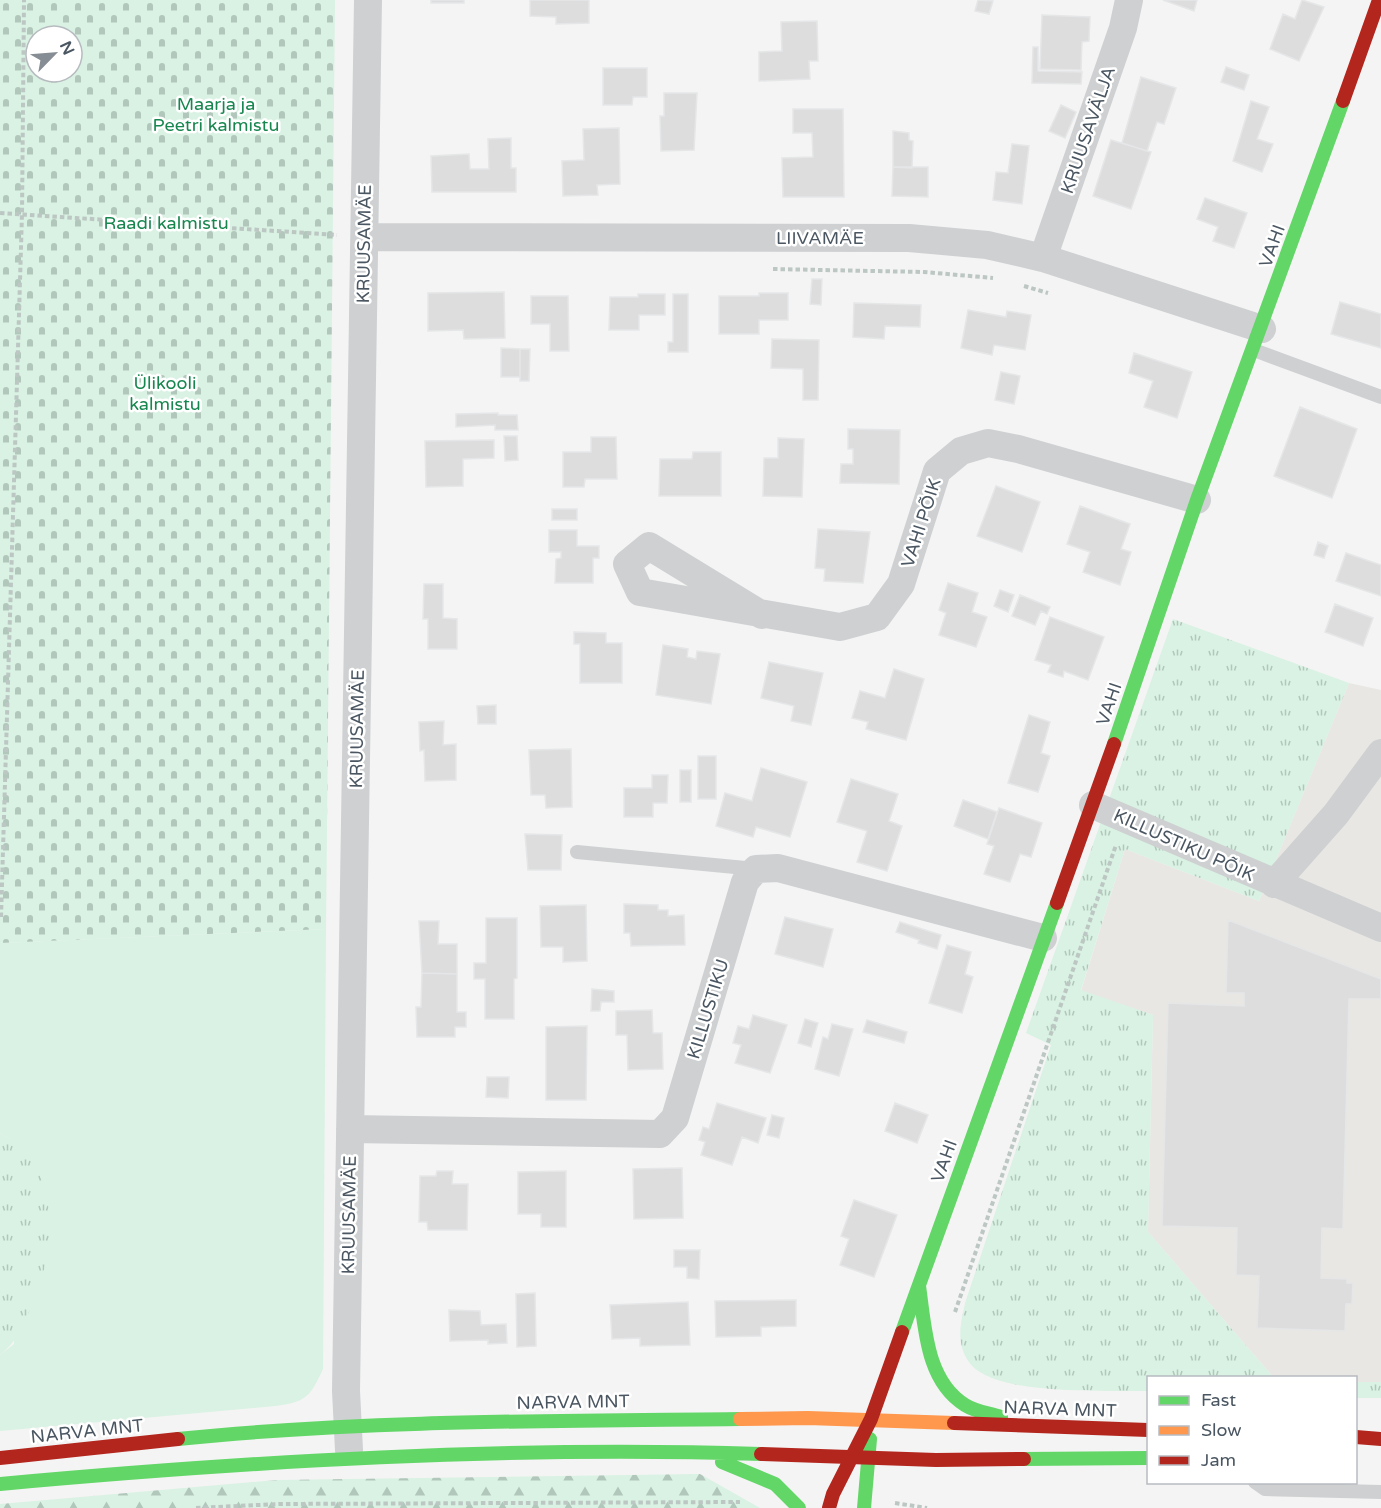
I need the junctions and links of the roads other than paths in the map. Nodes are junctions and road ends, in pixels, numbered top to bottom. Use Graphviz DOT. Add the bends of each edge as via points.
graph roads {
  1 [pos="368,0"];
  2 [pos="1129,0"];
  3 [pos="1379,0"];
  4 [pos="365,237"];
  5 [pos="1043,258"];
  6 [pos="1258,339"];
  7 [pos="1381,397"];
  8 [pos="1197,500"];
  9 [pos="762,615"];
  10 [pos="1381,753"];
  11 [pos="1093,805"];
  12 [pos="578,852"];
  13 [pos="756,869"];
  14 [pos="1274,884"];
  15 [pos="1381,928"];
  16 [pos="1043,938"];
  17 [pos="350,1129"];
  18 [pos="919,1284"];
  19 [pos="871,1419"];
  20 [pos="348,1426"];
  21 [pos="1029,1426"];
  22 [pos="1147,1430"];
  23 [pos="1357,1437"];
  24 [pos="1381,1438"];
  25 [pos="1381,1450"];
  26 [pos="1357,1451"];
  27 [pos="692,1452"];
  28 [pos="852,1457"];
  29 [pos="0,1458"];
  30 [pos="1147,1458"];
  31 [pos="350,1459"];
  32 [pos="870,1459"];
  33 [pos="0,1484"];
  34 [pos="1258,1484"];
  35 [pos="1381,1492"];
  36 [pos="799,1508"];
  37 [pos="829,1508"];
  38 [pos="864,1508"];
  1 -- 4 [label="street, KRUUSAMÄE"];
  2 -- 5 [label="street, KRUUSAVÄLJA" via="1123,28"];
  3 -- 6 [label="main road, VAHI"];
  4 -- 5 [label="street, LIIVAMÄE" via="909,238 987,245"];
  4 -- 17 [label="street, KRUUSAMÄE"];
  5 -- 6 [label="street, LIIVAMÄE"];
  6 -- 7 [label="lane"];
  6 -- 8 [label="main road, VAHI"];
  8 -- 9 [label="street, VAHI PÕIK" via="988,443 961,451 937,471 901,584 877,617 840,627"];
  8 -- 11 [label="main road, VAHI"];
  10 -- 14 [label="street, KILLUSTIKU PÕIK" via="1336,814"];
  11 -- 14 [label="street, KILLUSTIKU PÕIK"];
  11 -- 16 [label="main road, VAHI"];
  12 -- 13 [label="lane"];
  13 -- 16 [label="street" via="778,868"];
  13 -- 17 [label="street, KILLUSTIKU" via="745,882 675,1118 660,1134"];
  14 -- 15 [label="street, KILLUSTIKU PÕIK"];
  16 -- 18 [label="main road, VAHI"];
  17 -- 20 [label="street, KRUUSAMÄE"];
  18 -- 19 [label="main road, VAHI"];
  18 -- 21 [label="main road" via="932,1361 939,1379 965,1405"];
  19 -- 20 [label="main road, NARVA MNT" via="692,1418"];
  19 -- 21 [label="main road, NARVA MNT"];
  19 -- 28 [label="main road"];
  19 -- 32 [label="main road"];
  20 -- 29 [label="main road, NARVA MNT" via="275,1429"];
  20 -- 31 [label="street, KRUUSAMÄE"];
  21 -- 22 [label="main road, NARVA MNT"];
  23 -- 24 [label="main road"];
  25 -- 26 [label="main road"];
  27 -- 28 [label="main road"];
  27 -- 31 [label="main road"];
  27 -- 36 [label="main road" via="761,1474"];
  28 -- 32 [label="main road"];
  28 -- 37 [label="main road" via="832,1494"];
  30 -- 32 [label="main road"];
  31 -- 33 [label="main road"];
  32 -- 38 [label="main road"];
  34 -- 35 [label="lane" via="1265,1489"];
}
